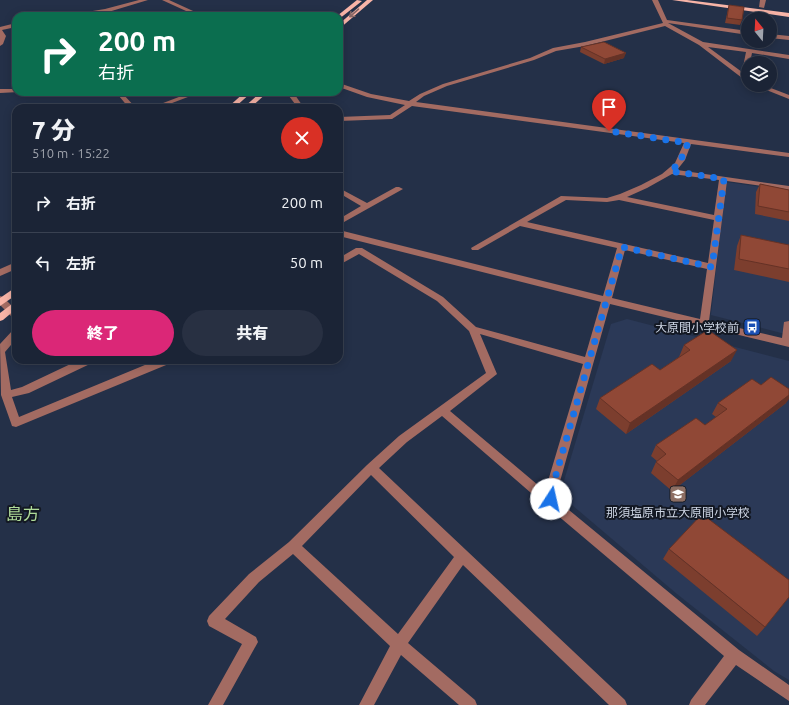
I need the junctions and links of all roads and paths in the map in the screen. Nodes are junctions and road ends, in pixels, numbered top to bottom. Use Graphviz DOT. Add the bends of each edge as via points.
graph roads {
  1 [pos="145,0"];
  2 [pos="165,0"];
  3 [pos="360,0"];
  4 [pos="370,0"];
  5 [pos="655,0"];
  6 [pos="675,0"];
  7 [pos="704,0"];
  8 [pos="763,0"];
  9 [pos="762,10"];
  10 [pos="789,11"];
  11 [pos="97,12"];
  12 [pos="192,12"];
  13 [pos="343,14"];
  14 [pos="789,15"];
  15 [pos="665,23"];
  16 [pos="343,24"];
  17 [pos="12,27"];
  18 [pos="0,30"];
  19 [pos="741,32"];
  20 [pos="777,37"];
  21 [pos="789,38"];
  22 [pos="0,44"];
  23 [pos="701,44"];
  24 [pos="749,51"];
  25 [pos="748,56"];
  26 [pos="789,57"];
  27 [pos="741,75"];
  28 [pos="343,86"];
  29 [pos="0,91"];
  30 [pos="12,91"];
  31 [pos="776,92"];
  32 [pos="122,96"];
  33 [pos="187,96"];
  34 [pos="244,96"];
  35 [pos="260,96"];
  36 [pos="789,97"];
  37 [pos="411,103"];
  38 [pos="129,104"];
  39 [pos="164,104"];
  40 [pos="235,104"];
  41 [pos="251,104"];
  42 [pos="343,119"];
  43 [pos="688,143"];
  44 [pos="789,155"];
  45 [pos="670,171"];
  46 [pos="724,179"];
  47 [pos="789,188"];
  48 [pos="399,189"];
  49 [pos="343,192"];
  50 [pos="621,198"];
  51 [pos="368,207"];
  52 [pos="718,218"];
  53 [pos="343,221"];
  54 [pos="518,223"];
  55 [pos="343,234"];
  56 [pos="622,247"];
  57 [pos="475,248"];
  58 [pos="343,260"];
  59 [pos="12,267"];
  60 [pos="712,267"];
  61 [pos="0,274"];
  62 [pos="12,293"];
  63 [pos="606,300"];
  64 [pos="1,301"];
  65 [pos="12,309"];
  66 [pos="12,311"];
  67 [pos="0,318"];
  68 [pos="704,323"];
  69 [pos="787,324"];
  70 [pos="473,329"];
  71 [pos="12,337"];
  72 [pos="788,343"];
  73 [pos="588,362"];
  74 [pos="80,364"];
  75 [pos="157,364"];
  76 [pos="6,395"];
  77 [pos="443,411"];
  78 [pos="371,468"];
  79 [pos="551,499"];
  80 [pos="293,546"];
  81 [pos="462,556"];
  82 [pos="398,644"];
  83 [pos="734,655"];
  84 [pos="789,694"];
  85 [pos="215,705"];
  86 [pos="366,705"];
  87 [pos="470,705"];
  88 [pos="620,705"];
  89 [pos="696,705"];
  1 -- 11 [label="street"];
  2 -- 12 [label="street"];
  3 -- 13 [label="main road"];
  4 -- 16 [label="main road, one-way"];
  5 -- 15 [label="street"];
  6 -- 9 [label="main road"];
  7 -- 9 [label="main road"];
  8 -- 9 [label="street"];
  9 -- 10 [label="main road"];
  9 -- 14 [label="main road"];
  15 -- 19 [label="street"];
  15 -- 23 [label="street"];
  15 -- 37 [label="street" via="585,44 555,48 532,59 445,85"];
  17 -- 18 [label="street"];
  18 -- 22 [label="street" via="3,36"];
  20 -- 21 [label="street"];
  23 -- 24 [label="street"];
  23 -- 27 [label="street"];
  24 -- 25 [label="street"];
  24 -- 26 [label="street"];
  28 -- 37 [label="street" via="356,92"];
  29 -- 30 [label="street"];
  31 -- 36 [label="street"];
  32 -- 38 [label="street"];
  33 -- 39 [label="street"];
  34 -- 40 [label="main road"];
  35 -- 41 [label="main road"];
  37 -- 42 [label="street" via="392,116"];
  37 -- 43 [label="street"];
  43 -- 44 [label="street"];
  43 -- 45 [label="street" via="679,164"];
  45 -- 46 [label="street"];
  45 -- 50 [label="street"];
  46 -- 47 [label="street"];
  46 -- 52 [label="street"];
  48 -- 51 [label="street"];
  49 -- 51 [label="street"];
  50 -- 52 [label="street"];
  50 -- 54 [label="street" via="564,198"];
  51 -- 53 [label="street"];
  52 -- 60 [label="street"];
  54 -- 56 [label="street"];
  54 -- 57 [label="street"];
  55 -- 63 [label="street"];
  56 -- 60 [label="street"];
  56 -- 63 [label="street"];
  58 -- 70 [label="street" via="359,250 440,299"];
  59 -- 61 [label="street"];
  60 -- 68 [label="street"];
  62 -- 64 [label="main road"];
  63 -- 68 [label="street"];
  63 -- 73 [label="street"];
  64 -- 65 [label="street"];
  66 -- 67 [label="main road"];
  68 -- 72 [label="street"];
  69 -- 72 [label="street"];
  70 -- 73 [label="street"];
  70 -- 77 [label="street" via="492,374"];
  71 -- 76 [label="street" via="0,351"];
  73 -- 79 [label="street"];
  74 -- 76 [label="street" via="25,390"];
  75 -- 76 [label="street" via="16,423"];
  77 -- 78 [label="street" via="403,438"];
  77 -- 79 [label="street" via="542,495"];
  78 -- 80 [label="street"];
  78 -- 81 [label="street"];
  79 -- 83 [label="street" via="554,505"];
  80 -- 82 [label="street"];
  80 -- 85 [label="street" via="254,578 214,621 251,642"];
  81 -- 82 [label="street"];
  81 -- 88 [label="street"];
  82 -- 86 [label="street"];
  82 -- 87 [label="street"];
  83 -- 84 [label="street"];
  83 -- 89 [label="street"];
}
